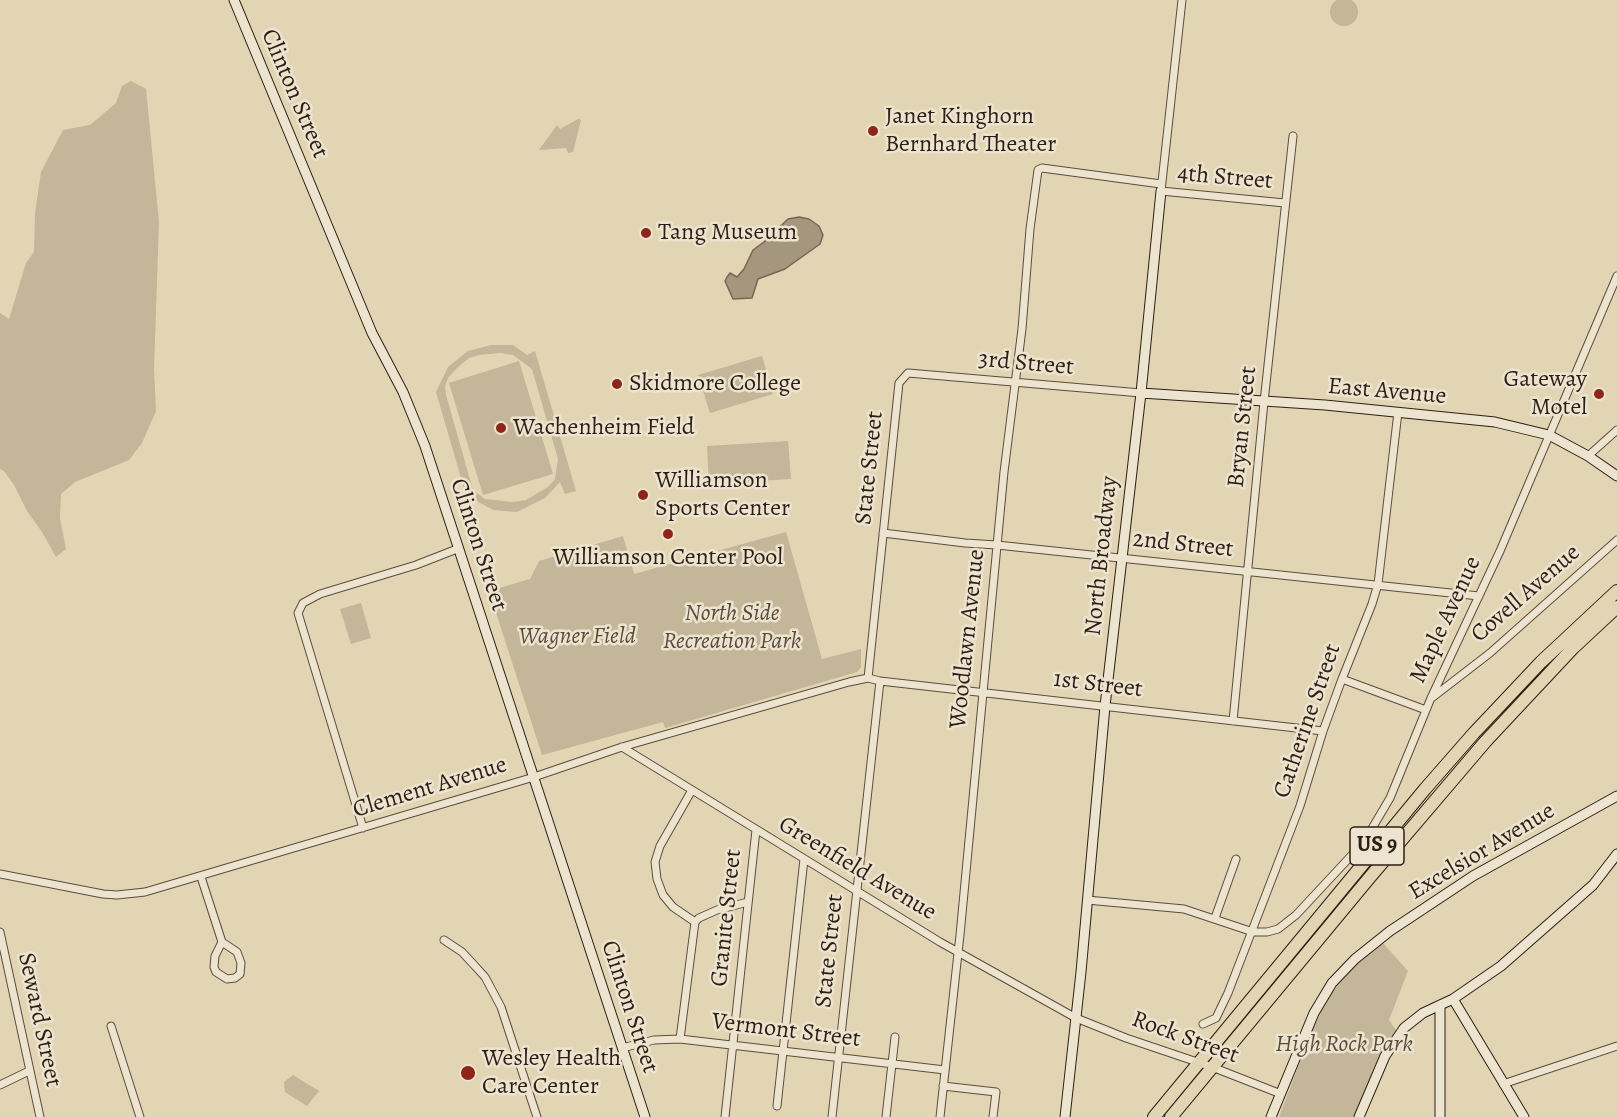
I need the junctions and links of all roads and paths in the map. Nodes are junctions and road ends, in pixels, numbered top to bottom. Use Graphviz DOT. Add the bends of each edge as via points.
graph roads {
  1 [pos="234,0"];
  2 [pos="1182,0"];
  3 [pos="1293,136"];
  4 [pos="1042,168"];
  5 [pos="1161,188"];
  6 [pos="1285,203"];
  7 [pos="1617,276"];
  8 [pos="908,373"];
  9 [pos="1016,382"];
  10 [pos="1141,393"];
  11 [pos="1264,402"];
  12 [pos="1398,412"];
  13 [pos="1617,430"];
  14 [pos="1549,435"];
  15 [pos="1588,456"];
  16 [pos="1617,476"];
  17 [pos="883,533"];
  18 [pos="1617,540"];
  19 [pos="997,545"];
  20 [pos="457,549"];
  21 [pos="1122,559"];
  22 [pos="1248,572"];
  23 [pos="1378,584"];
  24 [pos="1617,591"];
  25 [pos="1479,596"];
  26 [pos="1617,607"];
  27 [pos="868,678"];
  28 [pos="1342,679"];
  29 [pos="880,681"];
  30 [pos="982,691"];
  31 [pos="1431,698"];
  32 [pos="1105,706"];
  33 [pos="1426,710"];
  34 [pos="1233,721"];
  35 [pos="1323,731"];
  36 [pos="622,747"];
  37 [pos="534,777"];
  38 [pos="692,790"];
  39 [pos="1617,796"];
  40 [pos="363,828"];
  41 [pos="756,830"];
  42 [pos="1617,854"];
  43 [pos="804,859"];
  44 [pos="1236,859"];
  45 [pos="0,874"];
  46 [pos="201,877"];
  47 [pos="856,890"];
  48 [pos="1087,900"];
  49 [pos="748,902"];
  50 [pos="1215,918"];
  51 [pos="695,922"];
  52 [pos="0,932"];
  53 [pos="1253,932"];
  54 [pos="444,940"];
  55 [pos="222,942"];
  56 [pos="958,952"];
  57 [pos="1453,999"];
  58 [pos="1440,1005"];
  59 [pos="1076,1018"];
  60 [pos="1203,1024"];
  61 [pos="111,1026"];
  62 [pos="895,1037"];
  63 [pos="680,1039"];
  64 [pos="732,1045"];
  65 [pos="1617,1046"];
  66 [pos="622,1048"];
  67 [pos="783,1050"];
  68 [pos="838,1057"];
  69 [pos="892,1062"];
  70 [pos="1199,1062"];
  71 [pos="1212,1067"];
  72 [pos="945,1070"];
  73 [pos="29,1071"];
  74 [pos="1503,1084"];
  75 [pos="0,1085"];
  76 [pos="943,1086"];
  77 [pos="1281,1094"];
  78 [pos="777,1106"];
  79 [pos="40,1117"];
  80 [pos="140,1117"];
  81 [pos="537,1117"];
  82 [pos="645,1117"];
  83 [pos="724,1117"];
  84 [pos="832,1117"];
  85 [pos="886,1117"];
  86 [pos="940,1117"];
  87 [pos="993,1117"];
  88 [pos="1065,1117"];
  89 [pos="1154,1117"];
  90 [pos="1171,1117"];
  91 [pos="1271,1117"];
  92 [pos="1359,1117"];
  93 [pos="1440,1117"];
  94 [pos="1524,1117"];
  1 -- 20 [label="street, Clinton Street" via="372,333 403,392"];
  2 -- 5 [label="street, North Broadway"];
  3 -- 6 [label="street, Bryan Street"];
  4 -- 5 [label="street, 4th Street"];
  4 -- 9 [label="street, Woodlawn Avenue" via="1038,170 1030,229"];
  5 -- 6 [label="street, 4th Street"];
  5 -- 10 [label="street, North Broadway"];
  6 -- 11 [label="street, Bryan Street"];
  7 -- 14 [label="street, Maple Avenue"];
  8 -- 9 [label="street, 3rd Street"];
  8 -- 17 [label="street, State Street" via="899,383"];
  9 -- 10 [label="street, 3rd Street"];
  9 -- 19 [label="street, Woodlawn Avenue"];
  10 -- 11 [label="street, East Avenue"];
  10 -- 21 [label="street, North Broadway"];
  11 -- 12 [label="street, East Avenue"];
  11 -- 22 [label="street, Bryan Street"];
  12 -- 14 [label="street, East Avenue" via="1495,422"];
  12 -- 23 [label="street, Catherine Street"];
  13 -- 15 [label="street"];
  14 -- 15 [label="street, East Avenue"];
  14 -- 25 [label="street, Maple Avenue"];
  15 -- 16 [label="street, East Avenue"];
  17 -- 19 [label="street, 2nd Street"];
  17 -- 27 [label="street, State Street"];
  18 -- 31 [label="street, Covell Avenue" via="1490,653"];
  19 -- 21 [label="street, 2nd Street"];
  19 -- 30 [label="street, Woodlawn Avenue"];
  20 -- 37 [label="street, Clinton Street"];
  20 -- 40 [label="street" via="320,594 302,605 298,613"];
  21 -- 22 [label="street, 2nd Street"];
  21 -- 32 [label="street, North Broadway"];
  22 -- 23 [label="street, 2nd Street"];
  22 -- 34 [label="street, Bryan Street"];
  23 -- 25 [label="street, 2nd Street"];
  23 -- 28 [label="street, Catherine Street"];
  24 -- 70 [label="highway, US 9" via="1474,732"];
  25 -- 31 [label="street, Maple Avenue"];
  26 -- 71 [label="highway, US 9" via="1485,742"];
  27 -- 29 [label="street, 1st Street"];
  27 -- 36 [label="street, Clement Avenue"];
  28 -- 33 [label="street"];
  28 -- 35 [label="street, Catherine Street"];
  29 -- 30 [label="street, 1st Street"];
  29 -- 47 [label="street, State Street"];
  30 -- 32 [label="street, 1st Street"];
  30 -- 56 [label="street, Woodlawn Avenue"];
  31 -- 33 [label="street, Maple Avenue"];
  32 -- 34 [label="street, 1st Street"];
  32 -- 48 [label="street, North Broadway"];
  33 -- 53 [label="street, Maple Avenue" via="1390,798 1364,842 1287,923 1266,933"];
  34 -- 35 [label="street, 1st Street"];
  35 -- 53 [label="street, Catherine Street"];
  36 -- 37 [label="street, Clement Avenue"];
  36 -- 38 [label="street, Greenfield Avenue"];
  37 -- 40 [label="street, Clement Avenue"];
  37 -- 66 [label="street, Clinton Street"];
  38 -- 41 [label="street, Greenfield Avenue"];
  38 -- 51 [label="street" via="655,862 663,895"];
  39 -- 77 [label="street, Excelsior Avenue" via="1473,876 1347,966 1314,1013"];
  40 -- 46 [label="street, Clement Avenue"];
  41 -- 43 [label="street, Greenfield Avenue"];
  41 -- 49 [label="street, Granite Street"];
  42 -- 57 [label="street" via="1593,885 1541,932"];
  43 -- 47 [label="street, Greenfield Avenue"];
  43 -- 67 [label="street"];
  44 -- 50 [label="street"];
  45 -- 46 [label="street, Clement Avenue" via="117,895"];
  46 -- 55 [label="street"];
  47 -- 56 [label="street, Greenfield Avenue"];
  47 -- 68 [label="street, State Street"];
  48 -- 50 [label="street" via="1184,909"];
  48 -- 59 [label="street, North Broadway"];
  49 -- 51 [label="street" via="717,910"];
  49 -- 64 [label="street, Granite Street"];
  50 -- 53 [label="street"];
  51 -- 63 [label="street"];
  52 -- 73 [label="street, Seward Street"];
  53 -- 60 [label="street, Catherine Street" via="1221,1011"];
  54 -- 81 [label="street" via="476,966 501,1006"];
  55 -- 55 [label="street" via="214,967 227,980 236,978 241,963 237,952"];
  56 -- 59 [label="street, Greenfield Avenue"];
  56 -- 72 [label="street, Woodlawn Avenue"];
  57 -- 58 [label="street"];
  57 -- 74 [label="street"];
  58 -- 92 [label="street" via="1410,1023 1391,1045"];
  58 -- 93 [label="street"];
  59 -- 70 [label="street, Rock Street"];
  59 -- 88 [label="street, North Broadway"];
  61 -- 80 [label="street"];
  62 -- 69 [label="street"];
  63 -- 64 [label="street, Vermont Street"];
  63 -- 66 [label="street, Vermont Street"];
  64 -- 67 [label="street, Vermont Street"];
  64 -- 83 [label="street, Granite Street"];
  65 -- 74 [label="street"];
  66 -- 82 [label="street, Clinton Street"];
  67 -- 68 [label="street, Vermont Street"];
  67 -- 78 [label="street"];
  68 -- 69 [label="street, Vermont Street"];
  68 -- 84 [label="street, State Street"];
  69 -- 72 [label="street, Vermont Street"];
  69 -- 85 [label="street"];
  70 -- 71 [label="street, Rock Street"];
  70 -- 89 [label="highway, US 9"];
  71 -- 77 [label="street, Rock Street"];
  71 -- 90 [label="highway, US 9"];
  72 -- 76 [label="street, Woodlawn Avenue"];
  73 -- 75 [label="street"];
  73 -- 79 [label="street, Seward Street"];
  74 -- 94 [label="street"];
  76 -- 86 [label="street, Woodlawn Avenue"];
  76 -- 87 [label="street" via="996,1092"];
  77 -- 91 [label="street"];
}
